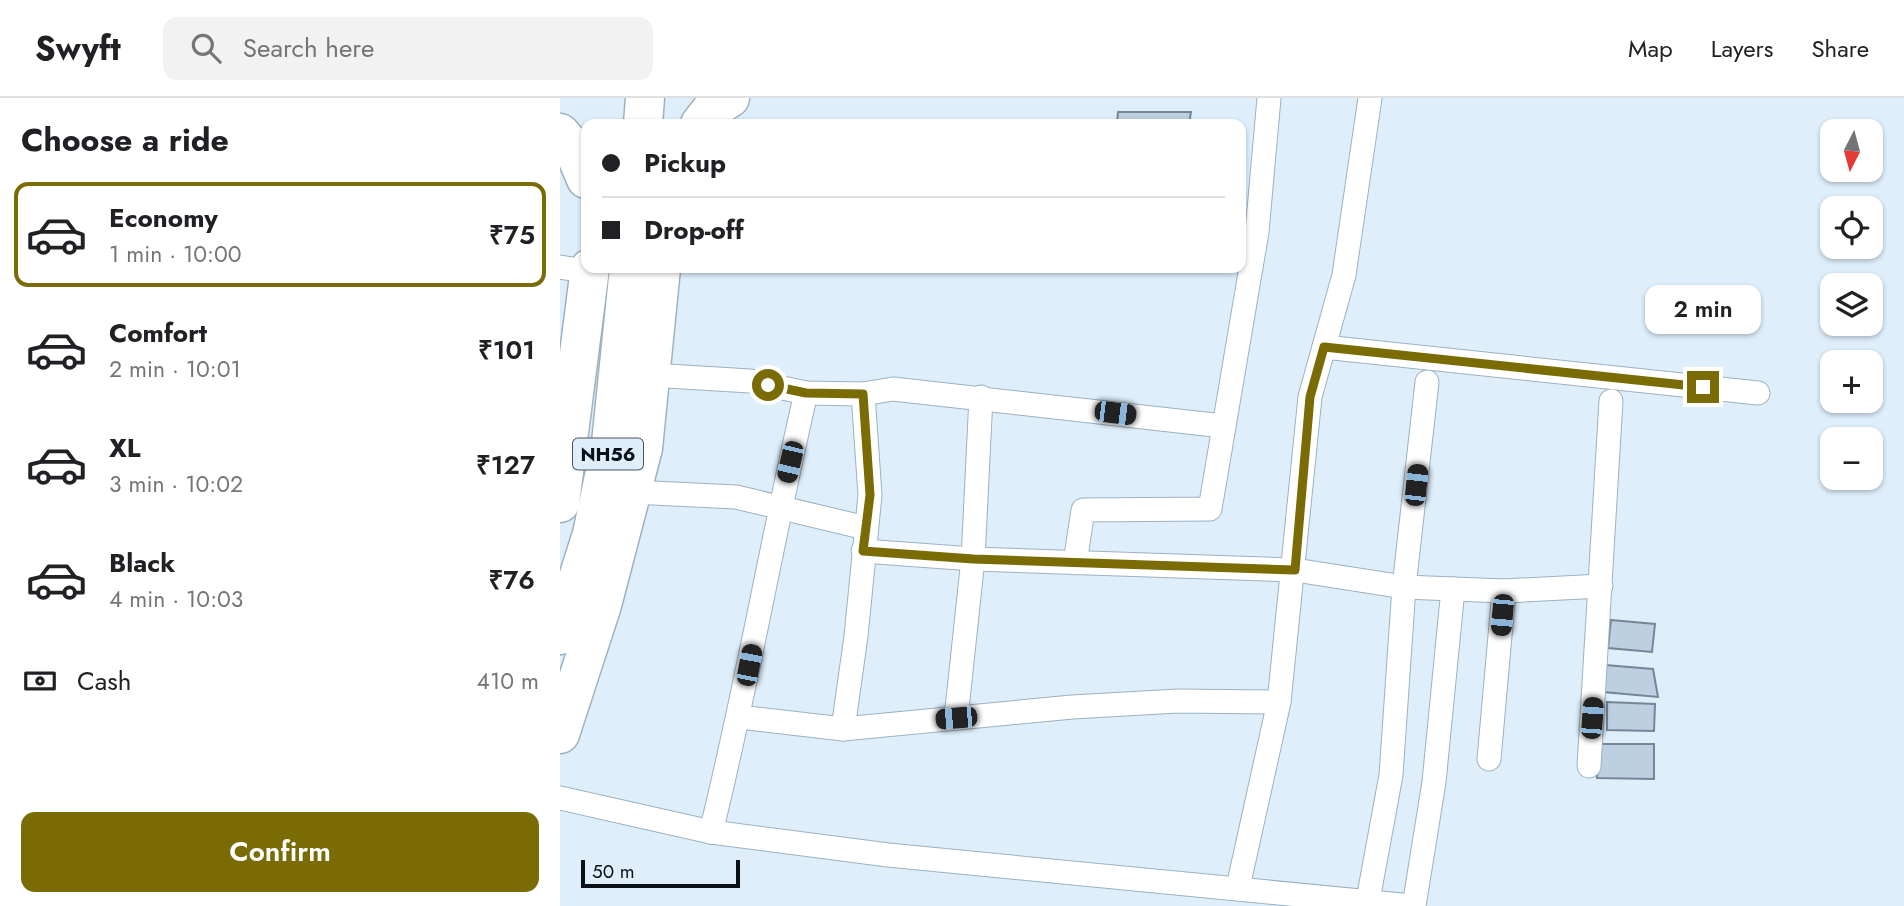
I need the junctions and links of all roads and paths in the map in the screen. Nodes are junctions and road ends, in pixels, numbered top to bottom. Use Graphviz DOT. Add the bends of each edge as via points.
graph roads {
  1 [pos="730,98"];
  2 [pos="1269,98"];
  3 [pos="1370,98"];
  4 [pos="704,119"];
  5 [pos="560,133"];
  6 [pos="581,167"];
  7 [pos="1249,230"];
  8 [pos="1246,253"];
  9 [pos="580,269"];
  10 [pos="628,273"];
  11 [pos="660,273"];
  12 [pos="1243,273"];
  13 [pos="1324,347"];
  14 [pos="650,374"];
  15 [pos="1427,382"];
  16 [pos="568,384"];
  17 [pos="806,393"];
  18 [pos="1758,393"];
  19 [pos="863,394"];
  20 [pos="981,397"];
  21 [pos="1611,401"];
  22 [pos="1223,426"];
  23 [pos="632,492"];
  24 [pos="561,497"];
  25 [pos="779,508"];
  26 [pos="866,528"];
  27 [pos="863,551"];
  28 [pos="973,559"];
  29 [pos="1075,563"];
  30 [pos="1295,570"];
  31 [pos="1601,586"];
  32 [pos="1404,587"];
  33 [pos="1452,589"];
  34 [pos="1504,592"];
  35 [pos="560,635"];
  36 [pos="1279,702"];
  37 [pos="739,717"];
  38 [pos="956,718"];
  39 [pos="843,729"];
  40 [pos="560,734"];
  41 [pos="1489,759"];
  42 [pos="1588,766"];
  43 [pos="560,798"];
  44 [pos="711,832"];
  45 [pos="1238,887"];
  46 [pos="1368,900"];
  47 [pos="1315,901"];
  48 [pos="1413,906"];
  1 -- 4 [label="highway"];
  2 -- 7 [label="street"];
  3 -- 13 [label="street" via="1344,275"];
  5 -- 6 [label="highway"];
  7 -- 8 [label="street"];
  9 -- 16 [label="highway"];
  10 -- 35 [label="highway, NH56" via="611,443 592,534"];
  11 -- 14 [label="highway"];
  12 -- 22 [label="street"];
  13 -- 18 [label="street"];
  13 -- 30 [label="street" via="1310,397"];
  14 -- 17 [label="street" via="750,381"];
  14 -- 23 [label="highway" via="643,447"];
  15 -- 32 [label="street"];
  16 -- 24 [label="highway"];
  17 -- 19 [label="street"];
  17 -- 25 [label="street"];
  19 -- 20 [label="street" via="894,389"];
  19 -- 26 [label="street" via="870,495"];
  20 -- 22 [label="street"];
  20 -- 28 [label="street"];
  21 -- 31 [label="street"];
  22 -- 29 [label="street" via="1210,509 1083,510"];
  23 -- 25 [label="street" via="736,496"];
  23 -- 40 [label="highway"];
  25 -- 26 [label="street"];
  25 -- 37 [label="street"];
  26 -- 27 [label="street"];
  27 -- 28 [label="street"];
  27 -- 39 [label="street"];
  28 -- 29 [label="street"];
  28 -- 38 [label="street"];
  29 -- 30 [label="street"];
  30 -- 32 [label="street"];
  30 -- 36 [label="street"];
  31 -- 34 [label="street"];
  31 -- 42 [label="street"];
  32 -- 33 [label="street"];
  32 -- 46 [label="street" via="1391,775"];
  33 -- 34 [label="street"];
  33 -- 48 [label="street" via="1434,782"];
  34 -- 41 [label="street"];
  36 -- 38 [label="street" via="1178,701"];
  36 -- 45 [label="street"];
  37 -- 39 [label="street"];
  37 -- 44 [label="street"];
  38 -- 39 [label="street"];
  43 -- 44 [label="street"];
  44 -- 45 [label="street" via="888,855"];
  45 -- 47 [label="street"];
  46 -- 47 [label="street"];
  46 -- 48 [label="street"];
}
